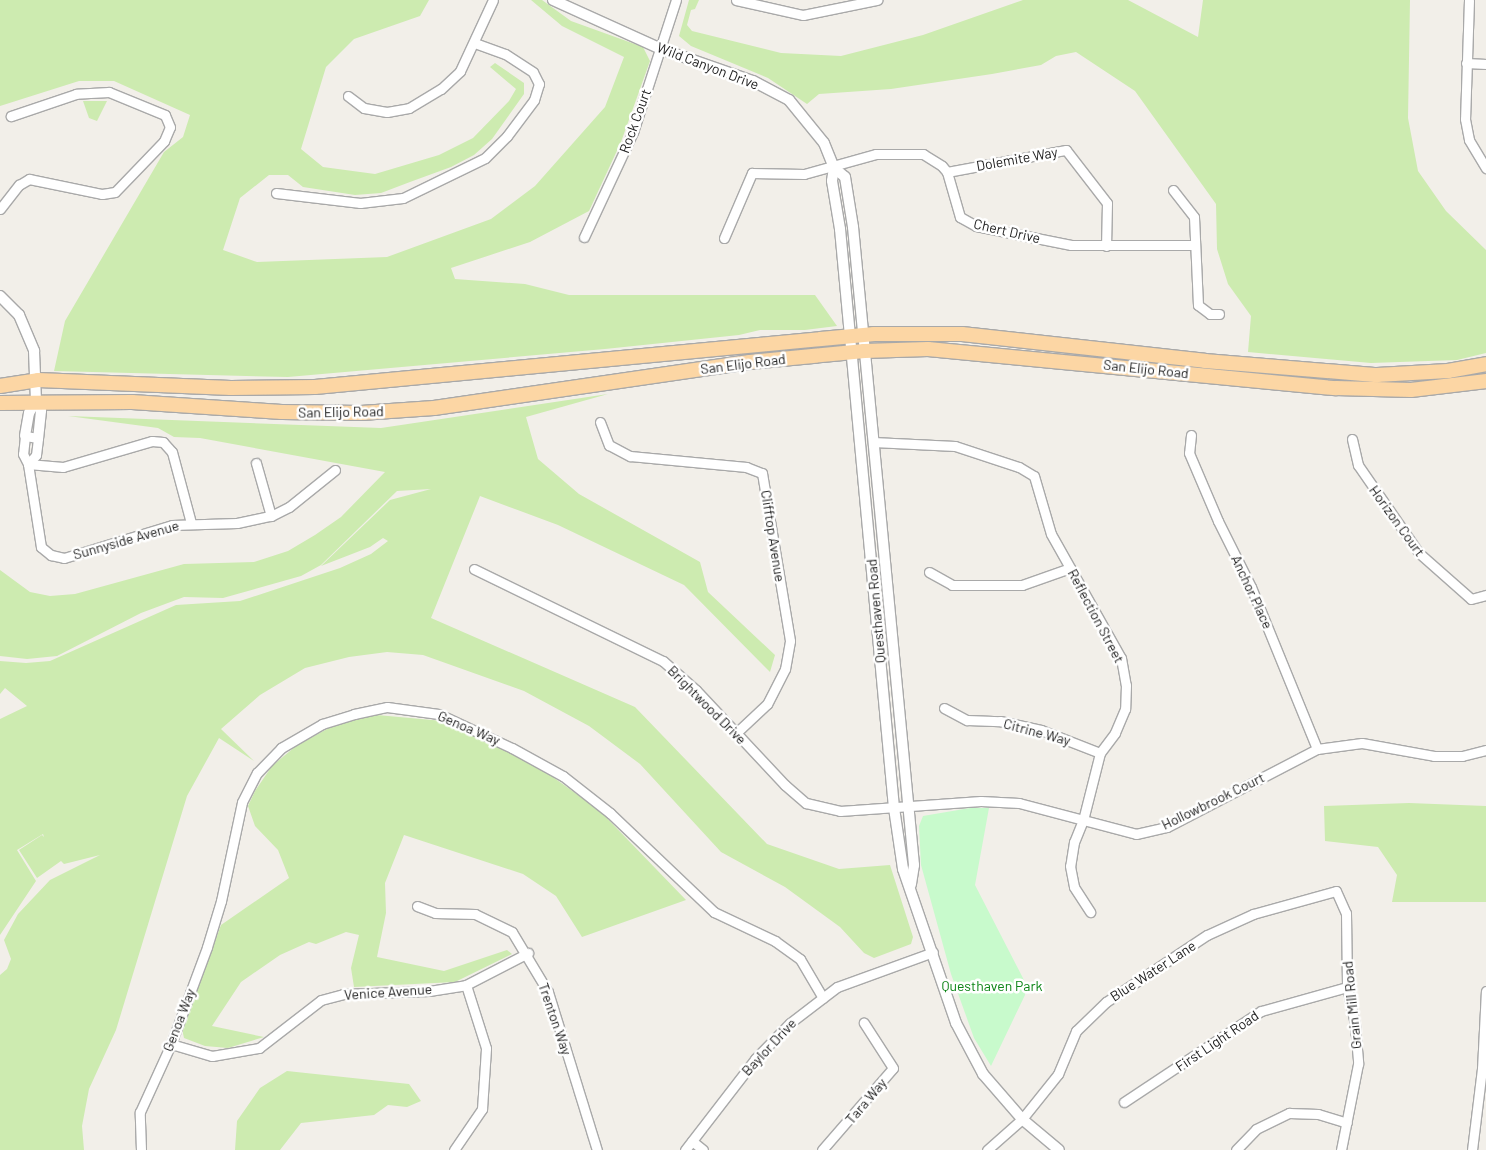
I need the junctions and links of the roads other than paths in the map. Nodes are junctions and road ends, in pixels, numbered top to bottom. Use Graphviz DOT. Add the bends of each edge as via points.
graph roads {
  1 [pos="493,0"];
  2 [pos="552,0"];
  3 [pos="676,0"];
  4 [pos="736,0"];
  5 [pos="877,0"];
  6 [pos="1469,0"];
  7 [pos="474,43"];
  8 [pos="660,48"];
  9 [pos="1466,63"];
  10 [pos="1486,64"];
  11 [pos="348,96"];
  12 [pos="11,116"];
  13 [pos="834,168"];
  14 [pos="1486,168"];
  15 [pos="948,172"];
  16 [pos="1173,190"];
  17 [pos="276,193"];
  18 [pos="0,209"];
  19 [pos="584,236"];
  20 [pos="724,238"];
  21 [pos="1194,245"];
  22 [pos="1106,246"];
  23 [pos="0,296"];
  24 [pos="1219,314"];
  25 [pos="856,335"];
  26 [pos="858,352"];
  27 [pos="1486,364"];
  28 [pos="38,380"];
  29 [pos="1486,382"];
  30 [pos="0,386"];
  31 [pos="36,401"];
  32 [pos="0,403"];
  33 [pos="600,422"];
  34 [pos="1191,435"];
  35 [pos="25,436"];
  36 [pos="38,438"];
  37 [pos="1352,439"];
  38 [pos="873,442"];
  39 [pos="256,463"];
  40 [pos="28,464"];
  41 [pos="335,470"];
  42 [pos="271,516"];
  43 [pos="191,523"];
  44 [pos="1070,568"];
  45 [pos="474,569"];
  46 [pos="930,572"];
  47 [pos="1486,595"];
  48 [pos="944,708"];
  49 [pos="736,733"];
  50 [pos="1317,749"];
  51 [pos="1486,750"];
  52 [pos="1100,753"];
  53 [pos="907,807"];
  54 [pos="894,808"];
  55 [pos="1083,820"];
  56 [pos="911,885"];
  57 [pos="1336,891"];
  58 [pos="417,906"];
  59 [pos="1090,912"];
  60 [pos="933,952"];
  61 [pos="528,953"];
  62 [pos="466,985"];
  63 [pos="1346,987"];
  64 [pos="1486,991"];
  65 [pos="823,998"];
  66 [pos="864,1023"];
  67 [pos="171,1044"];
  68 [pos="1124,1102"];
  69 [pos="1022,1118"];
  70 [pos="1346,1123"];
  71 [pos="692,1141"];
  72 [pos="141,1150"];
  73 [pos="454,1150"];
  74 [pos="597,1150"];
  75 [pos="685,1150"];
  76 [pos="703,1150"];
  77 [pos="822,1150"];
  78 [pos="987,1150"];
  79 [pos="1059,1150"];
  80 [pos="1236,1150"];
  81 [pos="1341,1150"];
  82 [pos="1472,1150"];
  1 -- 7 [label="street"];
  2 -- 8 [label="street, Wild Canyon Drive"];
  3 -- 8 [label="street, Rock Court"];
  4 -- 5 [label="street" via="803,15"];
  6 -- 9 [label="street"];
  7 -- 11 [label="street" via="460,71 441,89 409,108 387,112 364,108"];
  7 -- 17 [label="street" via="504,54 533,72 538,84 534,100 507,136 485,158 446,180 403,198 360,203"];
  8 -- 13 [label="street, Wild Canyon Drive" via="752,81 789,100 824,143"];
  8 -- 19 [label="street, Rock Court" via="633,132"];
  9 -- 10 [label="street"];
  9 -- 14 [label="street" via="1464,119 1469,140"];
  12 -- 18 [label="street" via="76,94 108,92 165,115 170,126 164,142 115,192 102,194 30,179 19,185"];
  13 -- 15 [label="street" via="876,154 923,154"];
  13 -- 20 [label="street" via="804,174 752,173"];
  13 -- 25 [label="street, Wild Canyon Drive" via="845,177 849,197"];
  15 -- 22 [label="street, Chert Drive" via="960,216 976,226 1071,245"];
  15 -- 22 [label="street, Dolemite Way" via="1066,150 1107,203"];
  16 -- 21 [label="street" via="1194,217"];
  21 -- 22 [label="street, Chert Drive"];
  21 -- 24 [label="street" via="1198,305 1210,314"];
  23 -- 28 [label="street" via="19,315 34,351"];
  25 -- 26 [label="street, Questhaven Road"];
  25 -- 27 [label="main road, San Elijo Road" via="962,334 1204,361 1377,375 1448,371"];
  25 -- 28 [label="main road, San Elijo Road" via="315,387 231,388"];
  26 -- 29 [label="main road, San Elijo Road" via="938,350 1336,388 1410,390"];
  26 -- 31 [label="main road, San Elijo Road" via="594,382 434,408 361,413 282,412 132,402"];
  26 -- 38 [label="street, Questhaven Road"];
  26 -- 54 [label="street, Questhaven Road"];
  28 -- 30 [label="main road, San Elijo Road"];
  28 -- 31 [label="street"];
  31 -- 32 [label="main road, San Elijo Road"];
  31 -- 35 [label="street" via="29,413"];
  31 -- 36 [label="street" via="41,411"];
  33 -- 49 [label="street, Clifftop Avenue" via="609,445 630,456 746,467 762,473 790,641 785,669 766,704"];
  34 -- 50 [label="street, Anchor Place" via="1189,453 1218,522 1251,587"];
  35 -- 36 [label="street"];
  35 -- 40 [label="street" via="23,454"];
  36 -- 40 [label="street" via="36,455"];
  37 -- 47 [label="street, Horizon Court" via="1358,465 1419,553 1471,599"];
  38 -- 44 [label="street, Reflection Street" via="955,446 1019,467 1034,476 1052,534"];
  38 -- 53 [label="street, Questhaven Road"];
  39 -- 42 [label="street"];
  40 -- 43 [label="street" via="63,467 152,441 163,442 172,452"];
  40 -- 43 [label="street, Sunnyside Avenue" via="41,547 51,554 64,558 172,525"];
  41 -- 42 [label="street, Sunnyside Avenue" via="290,507"];
  42 -- 43 [label="street, Sunnyside Avenue" via="237,523"];
  44 -- 46 [label="street" via="1022,585 952,585"];
  44 -- 52 [label="street, Reflection Street" via="1121,658 1124,676 1125,709 1115,733"];
  45 -- 49 [label="street, Brightwood Drive" via="663,661 696,690"];
  48 -- 52 [label="street, Citrine Way" via="967,720 1000,721 1040,730"];
  49 -- 54 [label="street, Brightwood Drive" via="806,803 840,811"];
  50 -- 51 [label="street, Hollowbrook Court" via="1362,743 1434,756 1462,756"];
  50 -- 55 [label="street, Hollowbrook Court" via="1167,827 1136,834"];
  52 -- 55 [label="street, Reflection Street"];
  53 -- 54 [label="street, Brightwood Drive"];
  53 -- 55 [label="street, Hollowbrook Court" via="981,800 1019,803"];
  53 -- 56 [label="street, Questhaven Road" via="914,865"];
  54 -- 56 [label="street, Questhaven Road" via="903,868"];
  55 -- 59 [label="street, Reflection Street" via="1074,842 1070,866 1074,887"];
  56 -- 60 [label="street, Questhaven Road"];
  57 -- 63 [label="street, Grain Mill Road" via="1346,913"];
  57 -- 69 [label="street, Blue Water Lane" via="1254,914 1207,936 1106,1002 1076,1032 1058,1074"];
  58 -- 61 [label="street, Trenton Way" via="435,913 475,914 512,932"];
  60 -- 65 [label="street, Baylor Drive" via="837,987"];
  60 -- 69 [label="street, Questhaven Road" via="956,1024 983,1074"];
  61 -- 62 [label="street, Venice Avenue"];
  61 -- 74 [label="street, Trenton Way" via="548,992"];
  62 -- 67 [label="street, Venice Avenue" via="428,991 343,994 321,1000 260,1048 236,1054 212,1056"];
  62 -- 73 [label="street" via="486,1048 482,1109"];
  63 -- 68 [label="street, First Light Road" via="1261,1011"];
  63 -- 70 [label="street, Grain Mill Road" via="1356,1026 1358,1064"];
  64 -- 82 [label="street" via="1482,1069"];
  65 -- 67 [label="street, Genoa Way" via="800,959 775,941 714,912 610,813 564,776 461,722 439,714 386,707 322,724 281,748 257,772 242,802 221,901"];
  65 -- 71 [label="street, Baylor Drive" via="790,1023 755,1059"];
  66 -- 77 [label="street, Tara Way" via="893,1068"];
  67 -- 72 [label="street, Genoa Way" via="140,1112"];
  69 -- 78 [label="street, Blue Water Lane"];
  69 -- 79 [label="street, Questhaven Road"];
  70 -- 80 [label="street" via="1318,1114 1289,1113 1256,1129"];
  70 -- 81 [label="street, Grain Mill Road"];
  71 -- 75 [label="street, Baylor Drive"];
  71 -- 76 [label="street"];
}
